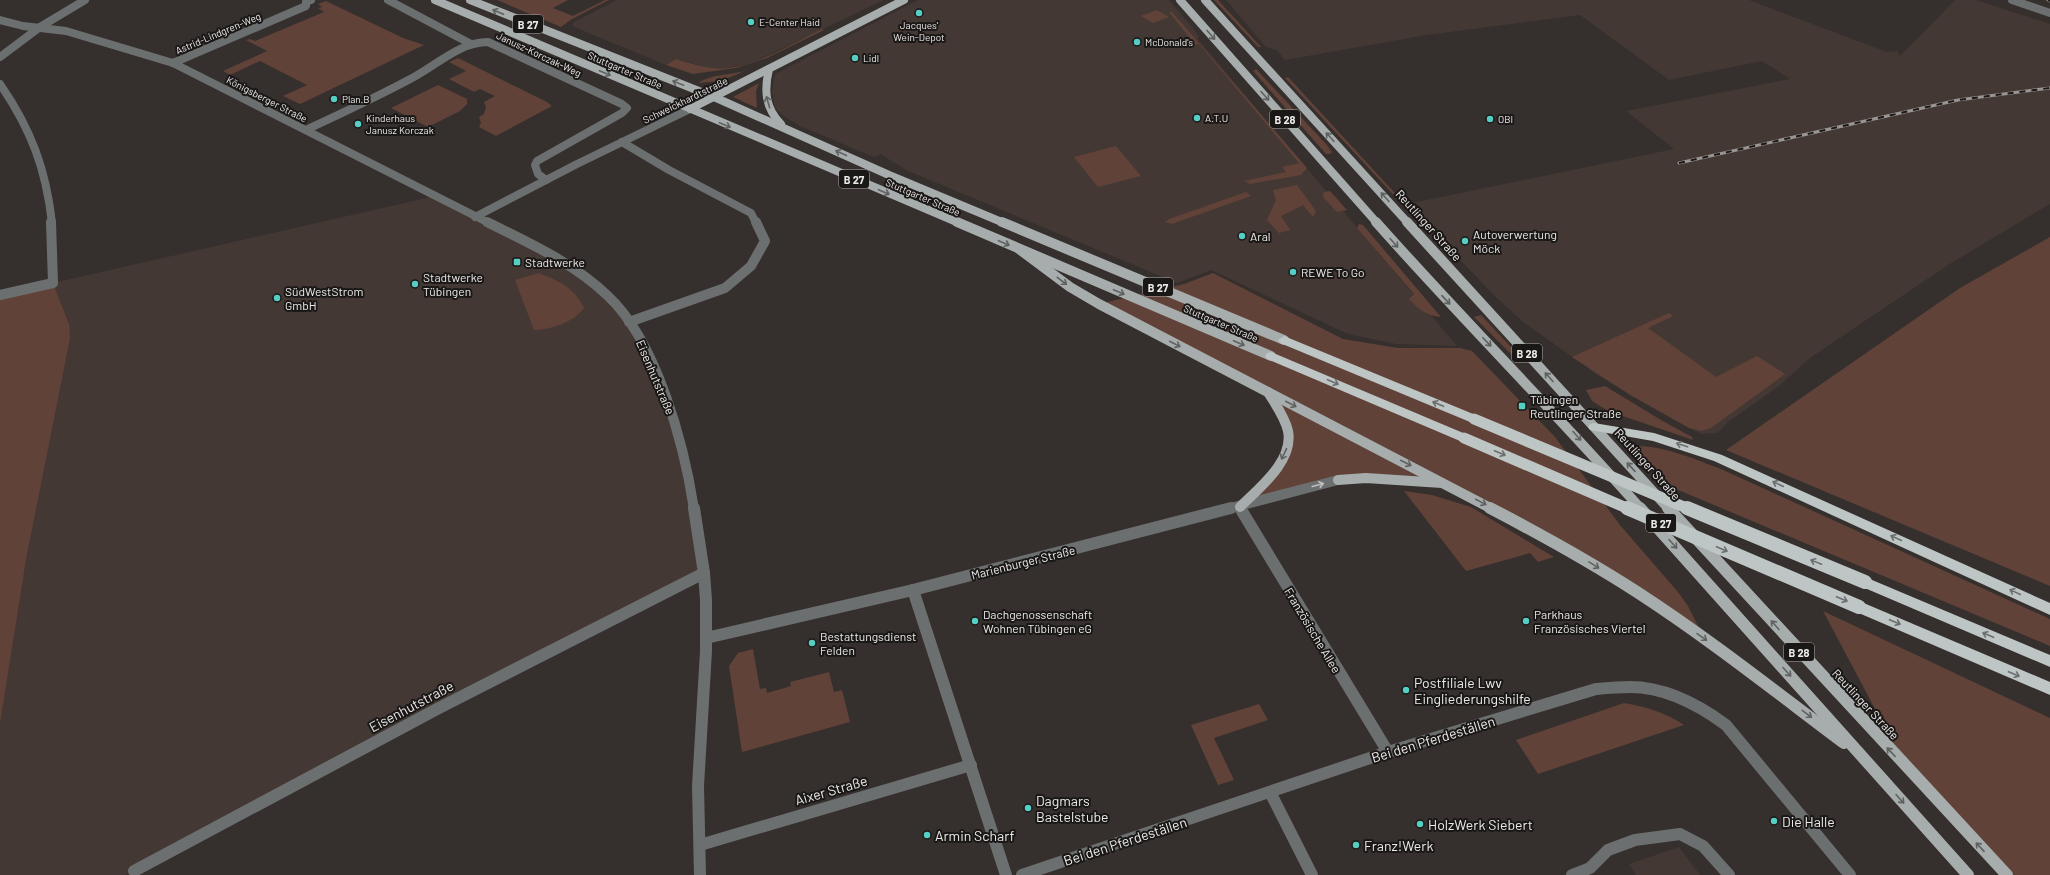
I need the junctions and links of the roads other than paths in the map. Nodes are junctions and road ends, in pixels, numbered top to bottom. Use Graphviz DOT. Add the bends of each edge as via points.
graph roads {
  1 [pos="85,0"];
  2 [pos="311,0"];
  3 [pos="388,0"];
  4 [pos="435,0"];
  5 [pos="470,0"];
  6 [pos="904,0"];
  7 [pos="1180,0"];
  8 [pos="1205,0"];
  9 [pos="2012,0"];
  10 [pos="2050,13"];
  11 [pos="0,20"];
  12 [pos="40,27"];
  13 [pos="471,44"];
  14 [pos="0,57"];
  15 [pos="173,64"];
  16 [pos="769,69"];
  17 [pos="0,84"];
  18 [pos="714,97"];
  19 [pos="690,109"];
  20 [pos="788,129"];
  21 [pos="306,130"];
  22 [pos="622,142"];
  23 [pos="546,180"];
  24 [pos="476,217"];
  25 [pos="1019,249"];
  26 [pos="0,295"];
  27 [pos="629,322"];
  28 [pos="1284,340"];
  29 [pos="1271,356"];
  30 [pos="1268,392"];
  31 [pos="1594,427"];
  32 [pos="1338,480"];
  33 [pos="1446,484"];
  34 [pos="1240,507"];
  35 [pos="704,572"];
  36 [pos="913,590"];
  37 [pos="2050,609"];
  38 [pos="706,638"];
  39 [pos="2050,661"];
  40 [pos="2050,689"];
  41 [pos="1388,752"];
  42 [pos="1865,759"];
  43 [pos="971,765"];
  44 [pos="1270,792"];
  45 [pos="700,845"];
  46 [pos="134,870"];
  47 [pos="700,875"];
  48 [pos="1006,875"];
  49 [pos="1022,875"];
  50 [pos="1312,875"];
  51 [pos="1572,875"];
  52 [pos="1729,875"];
  53 [pos="1850,875"];
  54 [pos="1968,875"];
  55 [pos="2007,875"];
  1 -- 12 [label="street"];
  2 -- 15 [label="street, Astrid-Lindgren-Weg" via="306,2 306,6"];
  3 -- 13 [label="street"];
  4 -- 19 [label="main road, Stuttgarter Straße / B 27, one-way"];
  18 -- 5 [label="main road, Stuttgarter Straße / B 27, one-way"];
  6 -- 16 [label="main road, Schweickhardtstraße"];
  7 -- 42 [label="main road, B 28, one-way" via="1432,285 1571,430"];
  31 -- 8 [label="main road, Reutlinger Straße / B 28, one-way"];
  9 -- 10 [label="street"];
  11 -- 12 [label="street, Königsberger Straße"];
  12 -- 14 [label="street"];
  12 -- 15 [label="street, Königsberger Straße" via="66,31"];
  13 -- 21 [label="street, Janusz-Korczak-Weg" via="415,77"];
  13 -- 23 [label="street, Janusz-Korczak-Weg" via="488,42 627,108 538,161 535,165 538,174"];
  15 -- 21 [label="street, Königsberger Straße"];
  16 -- 18 [label="main road, Schweickhardtstraße"];
  20 -- 16 [label="main road, one-way" via="777,120 766,101"];
  17 -- 26 [label="street" via="20,111 30,131 44,169 53,224 53,283"];
  18 -- 19 [label="main road, Schweickhardtstraße"];
  18 -- 20 [label="main road, Stuttgarter Straße / B 27"];
  19 -- 22 [label="street, Schweickhardtstraße"];
  19 -- 25 [label="main road, Stuttgarter Straße / B 27, one-way"];
  28 -- 20 [label="main road, Stuttgarter Straße / B 27, one-way" via="889,175"];
  21 -- 24 [label="street, Königsberger Straße"];
  22 -- 23 [label="street, Schweickhardtstraße"];
  22 -- 27 [label="street" via="751,213 765,241 751,266 725,288"];
  23 -- 24 [label="street, Schweickhardtstraße"];
  24 -- 27 [label="street, Eisenhutstraße" via="567,264 608,296"];
  25 -- 29 [label="main road, Stuttgarter Straße / B 27, one-way"];
  25 -- 30 [label="main road, one-way" via="1070,287 1098,304"];
  27 -- 35 [label="street, Eisenhutstraße" via="647,352 673,416 691,488"];
  39 -- 28 [label="highway, B 27, one-way, bridge"];
  29 -- 40 [label="highway, B 27, one-way, bridge"];
  30 -- 33 [label="main road, one-way"];
  30 -- 34 [label="main road, one-way" via="1285,423 1288,445 1285,455 1269,477"];
  37 -- 31 [label="highway, one-way" via="1718,458 1654,437"];
  55 -- 31 [label="main road, Reutlinger Straße / B 28, one-way"];
  32 -- 33 [label="main road" via="1366,478"];
  34 -- 32 [label="street, Marienburger Straße, one-way"];
  33 -- 42 [label="main road, one-way" via="1563,546 1637,592 1704,638"];
  34 -- 36 [label="street, Marienburger Straße"];
  34 -- 41 [label="street, Französische Allee"];
  35 -- 38 [label="street, Eisenhutstraße"];
  35 -- 46 [label="street, Eisenhutstraße" via="439,708"];
  36 -- 38 [label="street, Marienburger Straße"];
  36 -- 43 [label="street"];
  38 -- 45 [label="street, Eisenhutstraße" via="698,786"];
  41 -- 44 [label="street, Bei den Pferdeställen"];
  41 -- 53 [label="street, Bei den Pferdeställen" via="1596,689 1648,689 1686,700 1708,711 1726,725"];
  42 -- 54 [label="main road, B 28, one-way"];
  43 -- 45 [label="street, Aixer Straße"];
  43 -- 48 [label="street"];
  44 -- 49 [label="street, Bei den Pferdeställen"];
  44 -- 50 [label="street"];
  45 -- 47 [label="street, Eisenhutstraße"];
  51 -- 52 [label="street" via="1590,868 1608,850 1635,840 1680,834 1703,846"];
}
